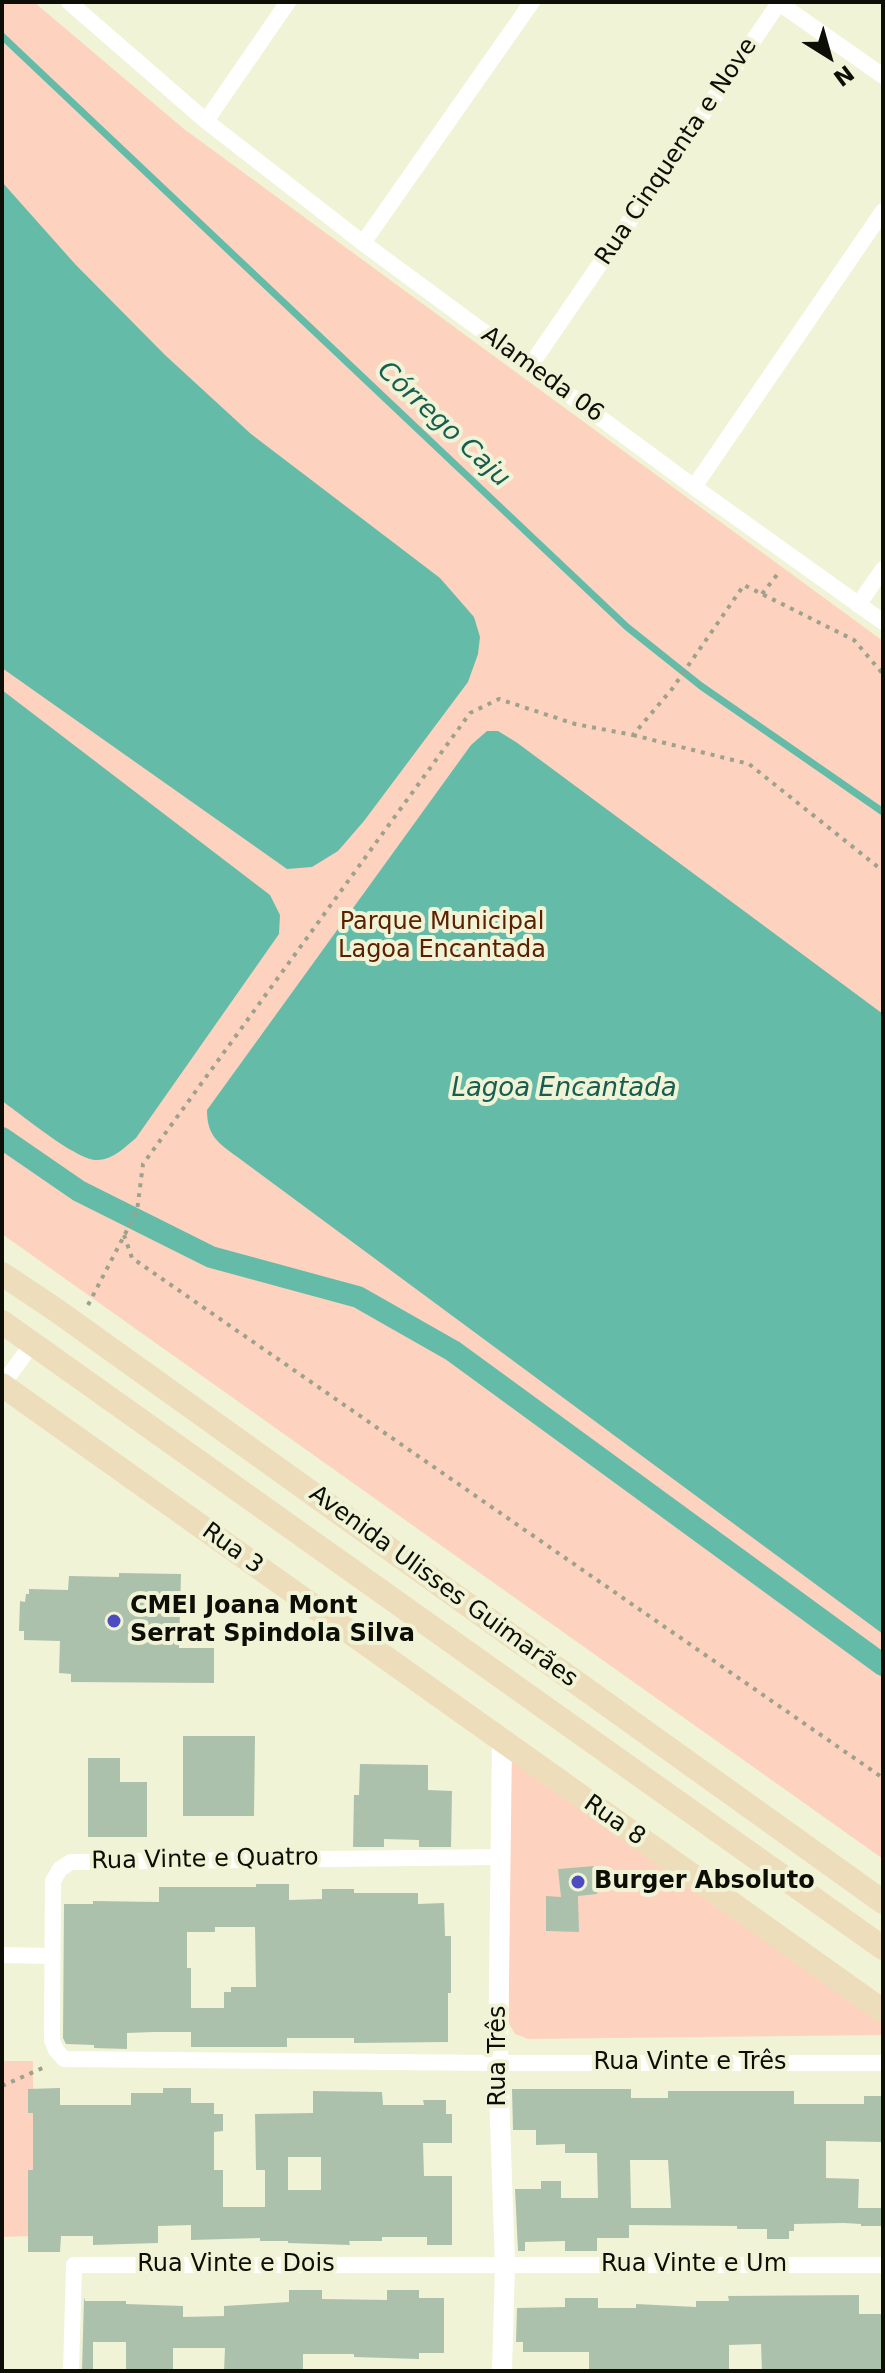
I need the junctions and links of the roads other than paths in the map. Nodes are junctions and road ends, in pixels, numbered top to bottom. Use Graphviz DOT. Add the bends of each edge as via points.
graph roads {
  1 [pos="69,2"];
  2 [pos="288,2"];
  3 [pos="532,2"];
  4 [pos="883,76"];
  5 [pos="206,121"];
  6 [pos="883,211"];
  7 [pos="363,243"];
  8 [pos="530,366"];
  9 [pos="694,487"];
  10 [pos="883,569"];
  11 [pos="858,605"];
  12 [pos="883,622"];
  13 [pos="2,1274"];
  14 [pos="56,1310"];
  15 [pos="2,1322"];
  16 [pos="33,1343"];
  17 [pos="2,1385"];
  18 [pos="502,1741"];
  19 [pos="501,1857"];
  20 [pos="883,1902"];
  21 [pos="883,1948"];
  22 [pos="2,1955"];
  23 [pos="51,1956"];
  24 [pos="883,2011"];
  25 [pos="498,2063"];
  26 [pos="883,2063"];
  27 [pos="883,2265"];
  28 [pos="505,2266"];
  29 [pos="71,2371"];
  30 [pos="502,2371"];
  1 -- 5 [label="street, Alameda 06"];
  2 -- 5 [label="street"];
  3 -- 7 [label="street"];
  4 -- 8 [label="street, Rua Cinquenta e Nove" via="779,3"];
  5 -- 7 [label="street, Alameda 06"];
  6 -- 9 [label="street"];
  7 -- 8 [label="street, Alameda 06"];
  8 -- 9 [label="street, Alameda 06"];
  9 -- 11 [label="street, Alameda 06"];
  10 -- 11 [label="street"];
  11 -- 12 [label="street, Alameda 06"];
  13 -- 14 [label="main road, Avenida Ulisses Guimarães"];
  14 -- 16 [label="main road"];
  14 -- 20 [label="main road, Avenida Ulisses Guimarães"];
  15 -- 16 [label="main road, Avenida Ulisses Guimarães"];
  16 -- 17 [label="street"];
  16 -- 21 [label="main road, Avenida Ulisses Guimarães"];
  17 -- 18 [label="main road, Rua 3"];
  18 -- 19 [label="street, Rua Três"];
  18 -- 24 [label="main road, Rua 8"];
  19 -- 23 [label="street, Rua Vinte e Quatro" via="71,1862 53,1881"];
  19 -- 25 [label="street, Rua Três"];
  22 -- 23 [label="street"];
  23 -- 25 [label="street, Rua Vinte e Quatro" via="52,2040 64,2059"];
  25 -- 26 [label="street, Rua Vinte e Três"];
  25 -- 28 [label="street, Rua Três"];
  27 -- 28 [label="street, Rua Vinte e Um"];
  28 -- 29 [label="street, Rua Vinte e Dois" via="74,2265"];
  28 -- 30 [label="street, Rua Três"];
}
